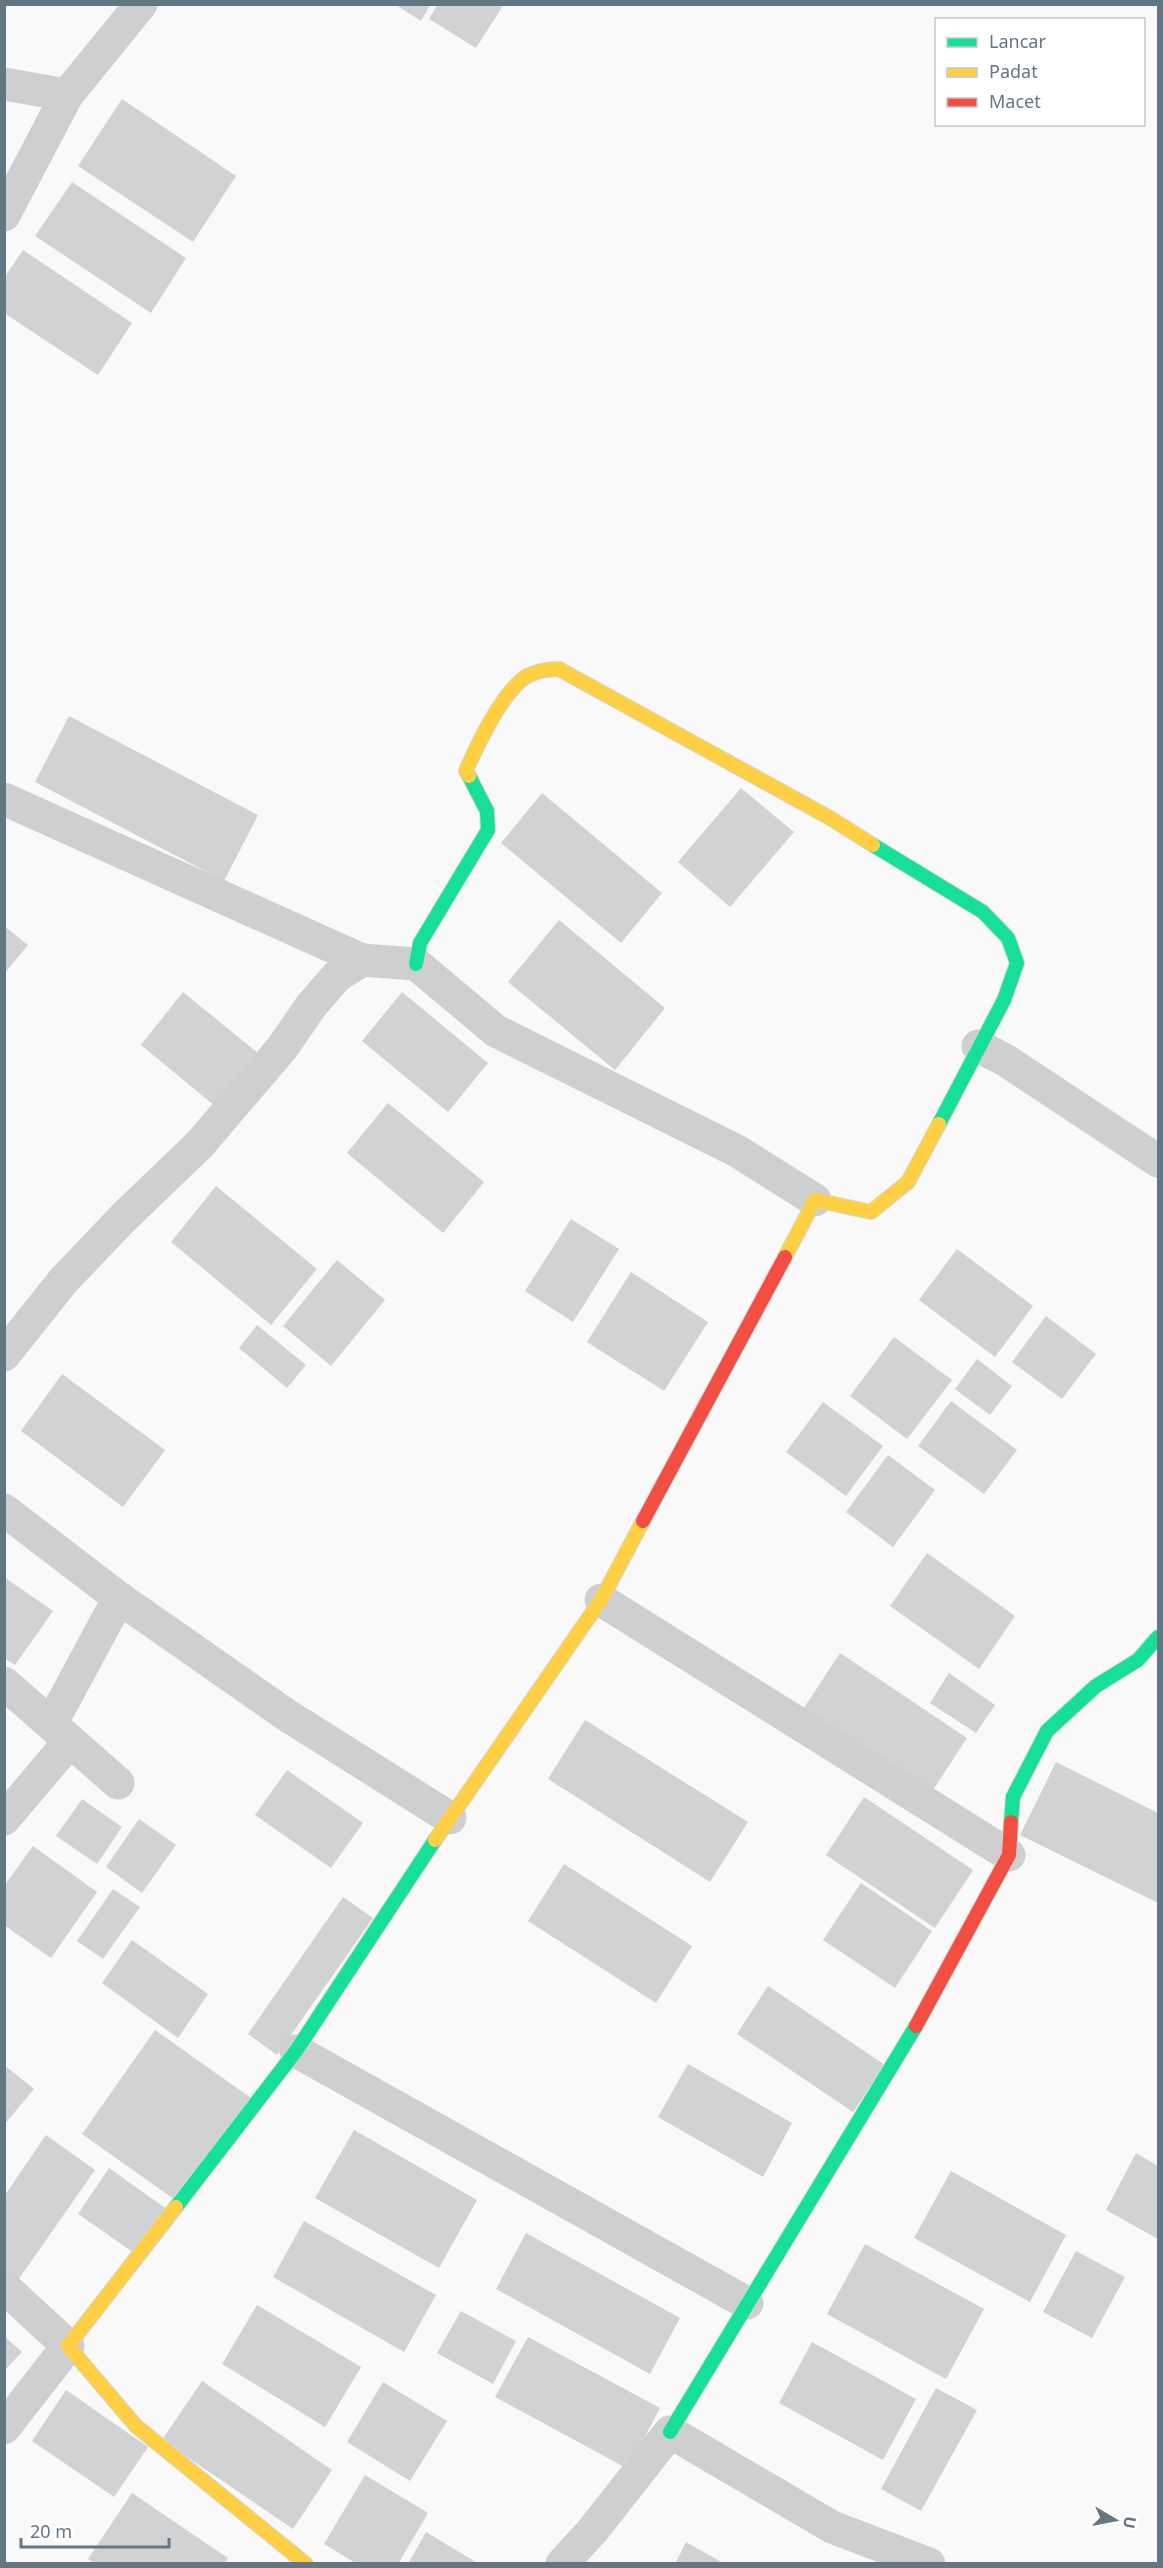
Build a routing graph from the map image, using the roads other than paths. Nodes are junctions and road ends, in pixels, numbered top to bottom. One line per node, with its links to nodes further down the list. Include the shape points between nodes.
1 (141, 4): 3 (street)
2 (4, 84): 3 (street)
3 (67, 95): 4 (street)
4 (4, 215)
5 (4, 799): 6 (street)
6 (363, 960): 7 (street); 11 (street, via 337,976 200,1144 63,1281)
7 (416, 964): 8 (street, via 420,943 488,830 487,811 466,771 473,754 521,680 544,669 559,669 830,818 983,912 1008,938 1017,963 1004,1000); 10 (street, via 496,1031 737,1151)
8 (978, 1046): 9 (street); 10 (street, via 908,1182 871,1212)
9 (1158, 1161)
10 (815, 1200): 14 (street)
11 (4, 1354)
12 (4, 1510): 13 (street)
13 (119, 1598): 17 (street); 19 (street, via 288,1716)
14 (601, 1600): 19 (street); 21 (street)
15 (1158, 1637): 21 (street, via 1138,1660 1096,1686 1047,1731 1012,1797)
16 (4, 1683): 17 (street)
17 (60, 1732): 18 (street); 20 (street)
18 (118, 1783)
19 (450, 1818): 22 (street)
20 (4, 1819)
21 (1009, 1855): 24 (street, via 906,2045)
22 (296, 2051): 24 (street); 25 (street)
23 (4, 2287): 25 (street)
24 (747, 2303): 27 (street)
25 (68, 2346): 26 (street); 28 (street, via 136,2426)
26 (4, 2428)
27 (670, 2432): 29 (street); 30 (street, via 832,2527)
28 (306, 2564)
29 (562, 2564)
30 (929, 2564)

